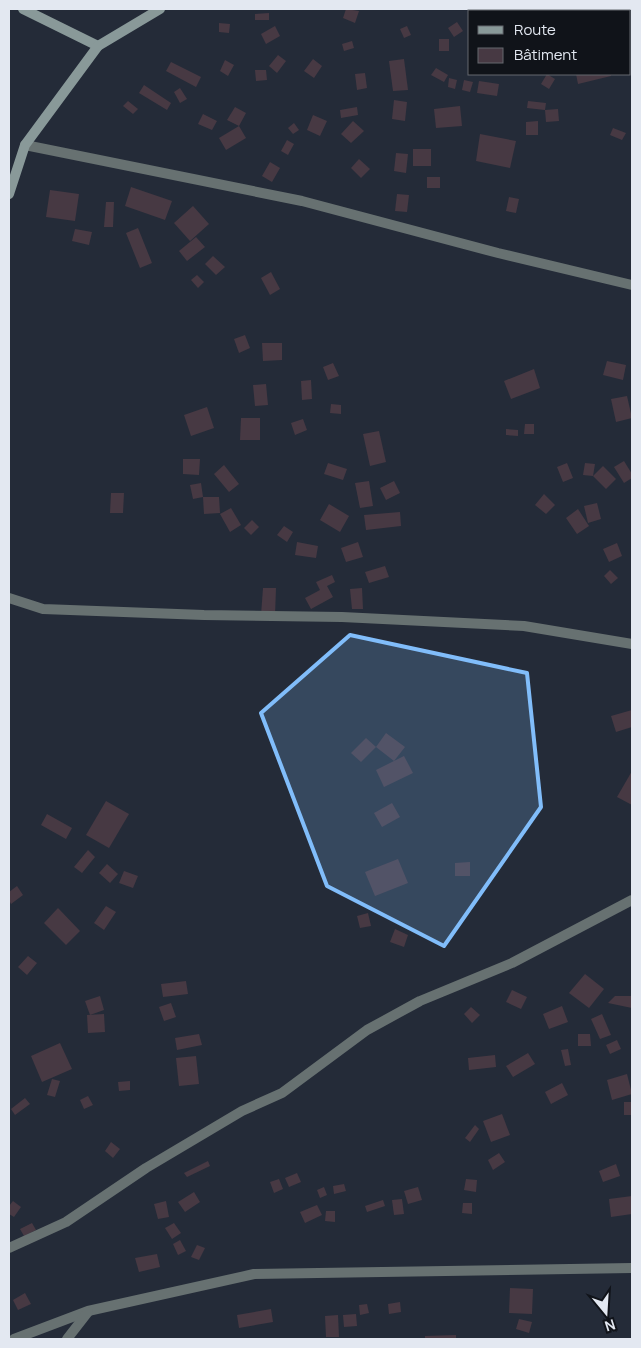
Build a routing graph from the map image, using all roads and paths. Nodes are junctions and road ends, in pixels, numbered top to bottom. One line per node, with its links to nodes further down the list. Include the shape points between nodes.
1 (23, 9): 3 (main road)
2 (160, 9): 3 (main road)
3 (98, 46): 4 (main road)
4 (25, 145): 5 (main road); 6 (street, via 302,201 498,254)
5 (9, 194)
6 (632, 285)
7 (9, 598): 8 (street, via 43,609 342,617 524,626)
8 (632, 644)
9 (632, 900): 10 (street, via 512,963 412,1005 367,1030 282,1092 242,1111 146,1168 66,1222)
10 (9, 1248)
11 (632, 1268): 12 (street, via 254,1274)
12 (88, 1311): 13 (street); 14 (street)
13 (14, 1339)
14 (67, 1339)

